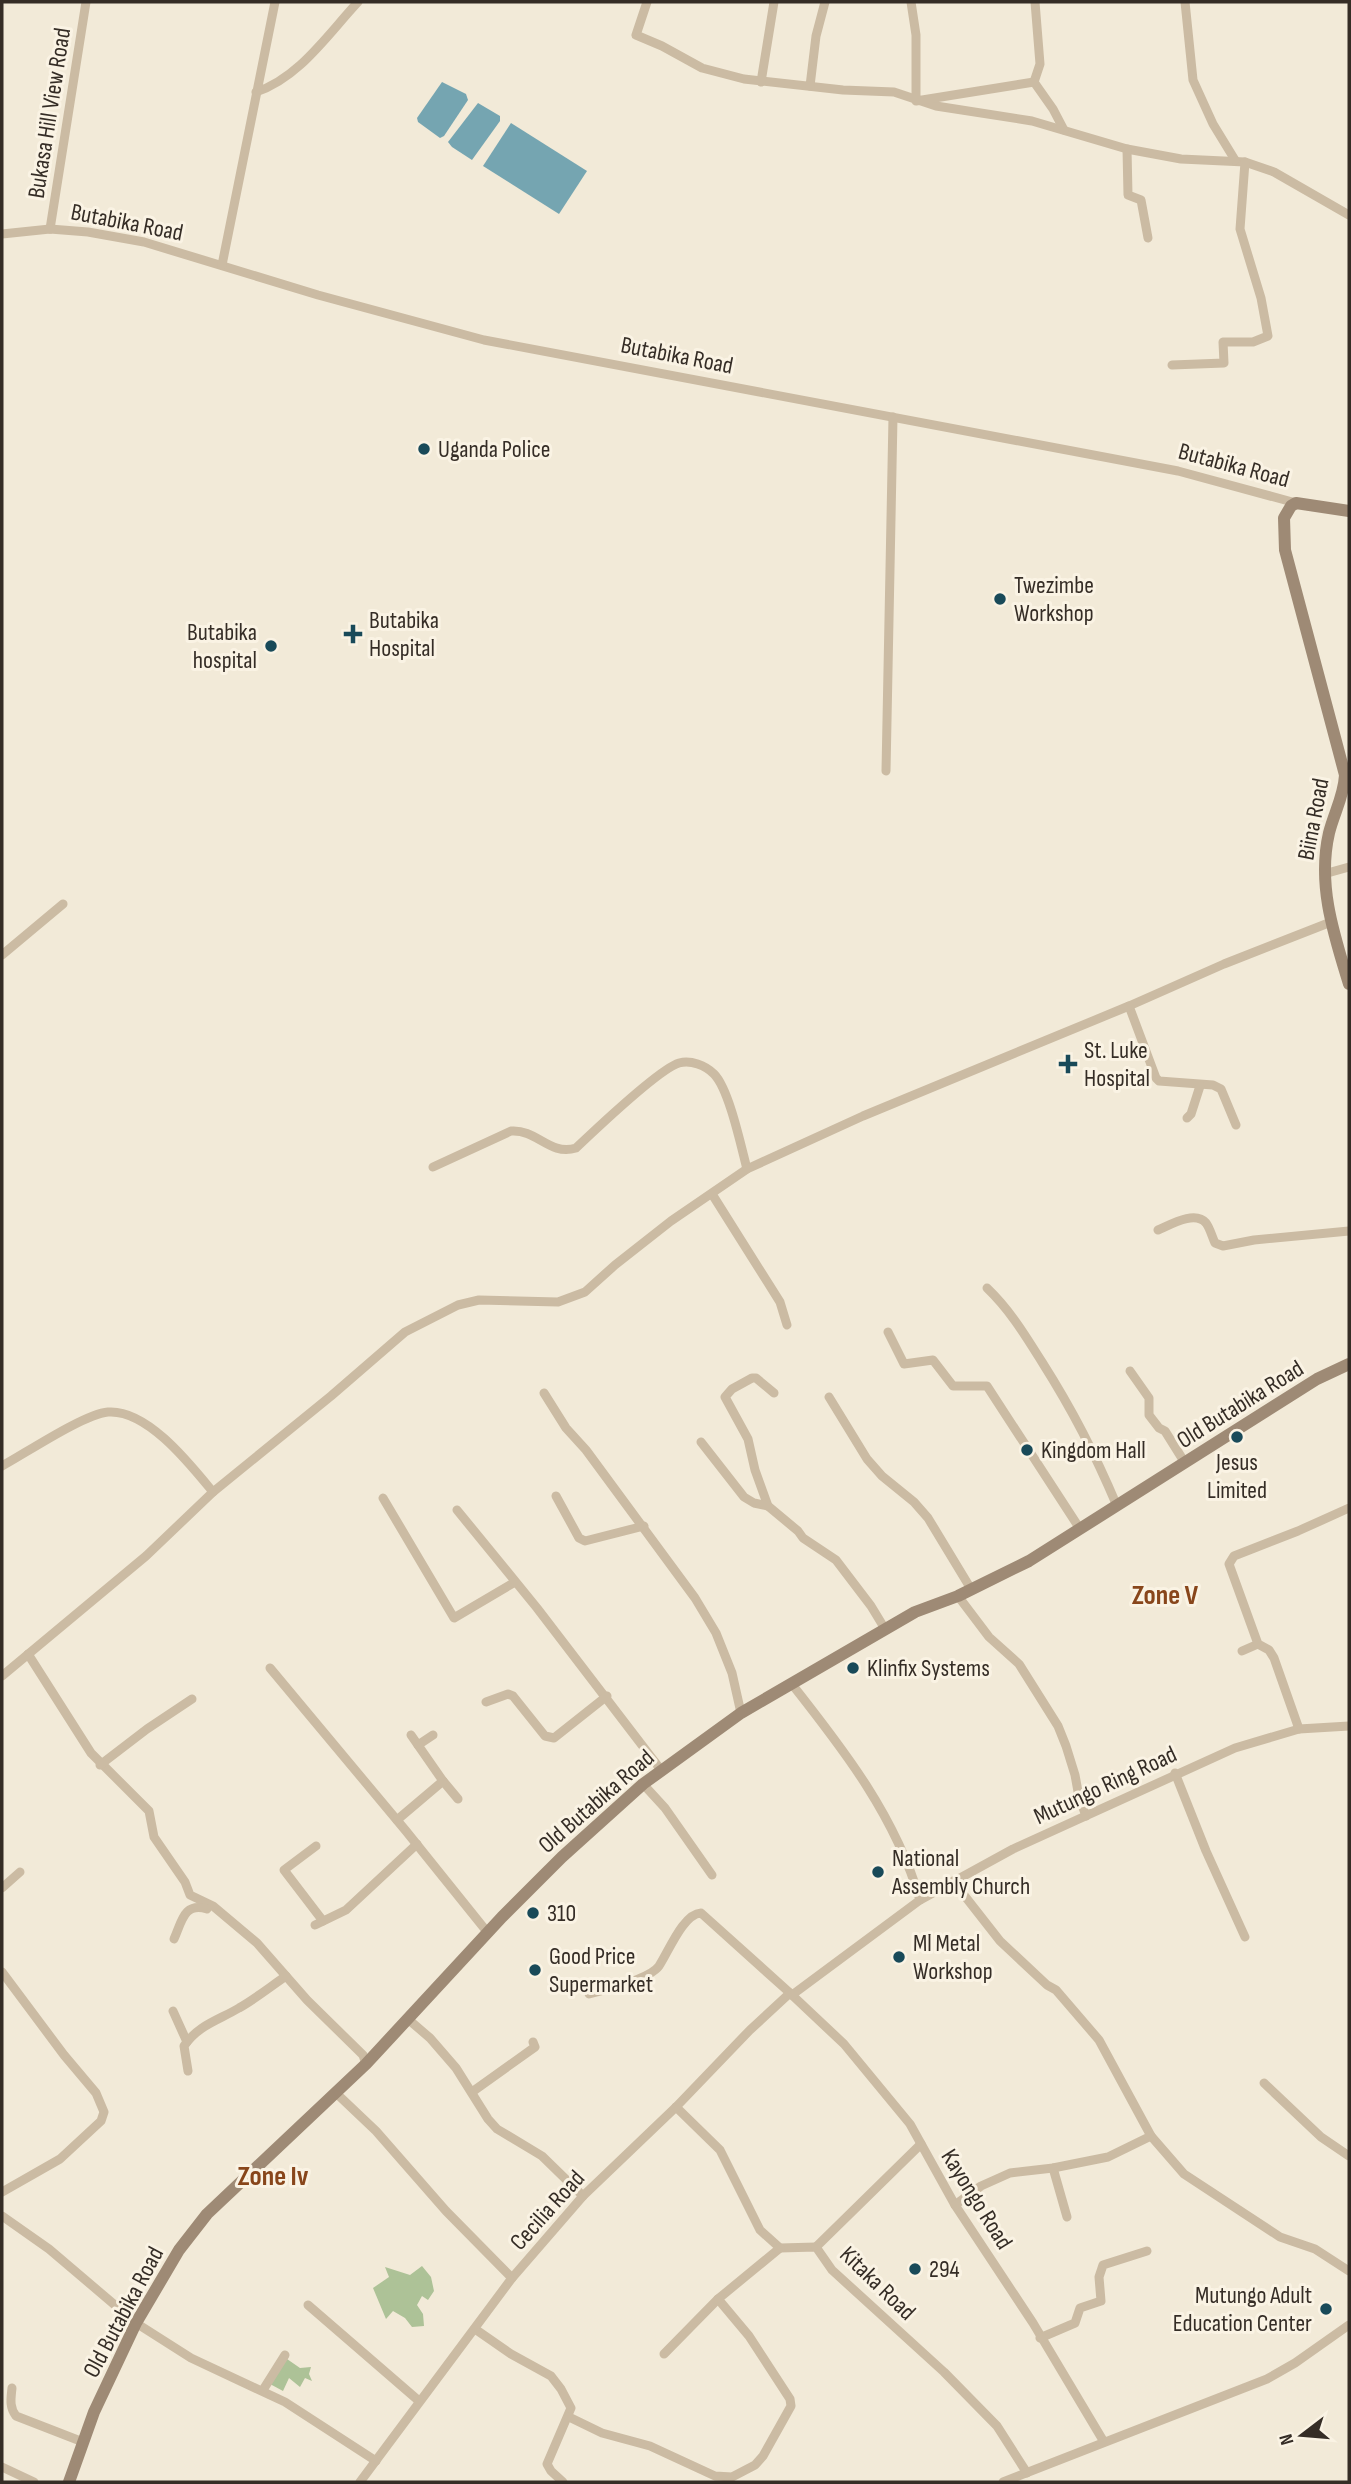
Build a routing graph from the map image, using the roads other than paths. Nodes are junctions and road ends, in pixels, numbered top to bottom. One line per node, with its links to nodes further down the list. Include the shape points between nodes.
1 (86, 2): 20 (street, Bukasa Hill View Road)
2 (275, 2): 13 (street)
3 (358, 2): 13 (street, via 296,69)
4 (647, 2): 10 (street, via 636,35 702,68)
5 (774, 2): 10 (street)
6 (825, 2): 12 (street)
7 (911, 2): 14 (street)
8 (1035, 2): 11 (street, via 1040,64)
9 (1185, 2): 17 (street, via 1193,80)
10 (761, 82): 12 (street)
11 (1034, 82): 14 (street); 15 (street)
12 (810, 86): 14 (street, via 894,92)
13 (256, 92): 23 (street)
14 (916, 101): 15 (street)
15 (1064, 130): 16 (street)
16 (1127, 149): 17 (street, via 1181,159); 22 (street, via 1128,195 1141,200)
17 (1235, 160): 18 (street)
18 (1245, 162): 19 (street, via 1274,172); 24 (street, via 1241,229 1268,336 1223,342 1224,363)
19 (1349, 215)
20 (50, 229): 21 (street, Butabika Road); 23 (street, Butabika Road, via 144,242)
21 (2, 234)
22 (1148, 238)
23 (222, 265): 25 (street, Butabika Road, via 484,340)
24 (1172, 365)
25 (894, 417): 26 (street, Butabika Road, via 1178,471); 28 (street)
26 (1296, 503): 27 (main road, Butabika Road); 30 (main road, Biina Road, via 1284,519 1285,550 1345,775 1329,832)
27 (1349, 510)
28 (886, 771)
29 (1349, 867): 30 (street)
30 (1324, 874): 32 (main road, Biina Road)
31 (63, 904): 33 (street)
32 (1331, 922): 34 (main road, Biina Road); 35 (street)
33 (2, 954)
34 (1349, 984)
35 (1129, 1006): 36 (street, via 1156,1078); 40 (street)
36 (1200, 1086): 37 (street); 38 (street, via 1221,1089)
37 (1187, 1118)
38 (1236, 1125)
39 (433, 1167): 40 (street, via 512,1131 521,1130 558,1150 576,1147 669,1067 689,1062 715,1074 720,1083)
40 (747, 1169): 41 (street)
41 (712, 1194): 45 (street, via 780,1302); 55 (street, via 671,1221 585,1293 558,1302 478,1300 405,1332)
42 (1158, 1230): 43 (street, via 1191,1217 1202,1219 1215,1244 1223,1247)
43 (1349, 1231)
44 (987, 1288): 59 (street, via 1017,1321 1067,1400)
45 (787, 1325)
46 (888, 1332): 63 (street, via 904,1364 933,1360 953,1386 988,1386)
47 (1349, 1364): 53 (main road, Old Butabika Road, via 1317,1379)
48 (1130, 1371): 53 (street, via 1149,1398 1149,1415)
49 (544, 1393): 62 (street)
50 (774, 1393): 58 (street, via 752,1378 725,1397 748,1439)
51 (829, 1397): 65 (street, via 866,1459 928,1518)
52 (701, 1442): 58 (street, via 744,1497)
53 (1185, 1463): 59 (main road, Old Butabika Road)
54 (2, 1466): 55 (street, via 87,1418 108,1412 150,1425)
55 (212, 1492): 70 (street, via 146,1556)
56 (556, 1496): 62 (street, via 585,1541)
57 (383, 1498): 64 (street, via 454,1618)
58 (768, 1506): 67 (street, via 836,1560)
59 (1116, 1506): 63 (main road, Old Butabika Road)
60 (1349, 1508): 68 (street, via 1234,1556 1229,1564 1231,1573)
61 (457, 1510): 64 (street)
62 (644, 1526): 77 (street, via 716,1633 732,1672)
63 (1080, 1529): 65 (main road, Old Butabika Road)
64 (515, 1582): 74 (street)
65 (971, 1589): 66 (main road, Old Butabika Road)
66 (958, 1596): 67 (main road, Old Butabika Road); 89 (street, via 989,1637 1019,1664 1058,1726)
67 (885, 1629): 73 (main road, Old Butabika Road)
68 (1258, 1644): 69 (street); 79 (street, via 1274,1658)
69 (1242, 1651)
70 (28, 1654): 72 (street); 83 (street)
71 (270, 1668): 90 (street)
72 (2, 1676)
73 (791, 1683): 77 (main road, Old Butabika Road); 97 (street, via 848,1754 877,1801 912,1872)
74 (607, 1696): 76 (street, via 554,1738 545,1736 513,1696); 84 (street)
75 (192, 1699): 83 (street)
76 (486, 1702)
77 (741, 1713): 84 (main road, Old Butabika Road)
78 (1349, 1726): 79 (street, Mutungo Ring Road)
79 (1299, 1728): 85 (street, Mutungo Ring Road)
80 (411, 1735): 82 (street)
81 (433, 1735): 82 (street)
82 (418, 1745): 86 (street)
83 (100, 1765): 98 (street, via 149,1811 153,1837 190,1895)
84 (661, 1770): 87 (main road, Old Butabika Road)
85 (1175, 1773): 89 (street, Mutungo Ring Road); 100 (street)
86 (443, 1781): 88 (street); 90 (street)
87 (643, 1784): 94 (street); 99 (main road, Old Butabika Road, via 562,1857)
88 (458, 1798)
89 (1086, 1816): 95 (street, Mutungo Ring Road)
90 (397, 1820): 91 (street)
91 (417, 1844): 92 (street, via 346,1910 319,1923 284,1870); 99 (street)
92 (316, 1846)
93 (20, 1872): 96 (street)
94 (712, 1875)
95 (953, 1881): 97 (street, Mutungo Ring Road); 116 (street, via 1000,1941 1056,1990 1099,2040)
96 (2, 1888)
97 (920, 1900): 105 (street, Mutungo Ring Road)
98 (219, 1911): 101 (street, via 192,1907); 103 (street)
99 (488, 1933): 107 (main road, Old Butabika Road)
100 (1245, 1937)
101 (174, 1939)
102 (2, 1972): 120 (street, via 96,2093 104,2112 101,2121 60,2159)
103 (286, 1976): 108 (street, via 239,2009 211,2021); 110 (street, via 363,2055)
104 (589, 1994): 105 (street, Kayongo Road, via 654,1972 687,1919 701,1913)
105 (791, 1994): 115 (street, Cecilia Road); 117 (street, Kayongo Road, via 862,2064)
106 (173, 2011): 108 (street)
107 (409, 2020): 110 (main road, Old Butabika Road); 113 (street, via 430,2038)
108 (187, 2042): 111 (street)
109 (533, 2042): 113 (street, via 535,2047)
110 (366, 2064): 114 (main road, Old Butabika Road)
111 (188, 2071)
112 (1264, 2083): 118 (street, via 1321,2137)
113 (472, 2092): 121 (street, via 497,2129 542,2156)
114 (336, 2093): 129 (street); 132 (main road, Old Butabika Road, via 207,2214 179,2250)
115 (676, 2107): 121 (street, Cecilia Road); 125 (street, via 720,2150 760,2230)
116 (1151, 2136): 119 (street, via 1108,2157); 128 (street, via 1184,2174 1224,2202 1280,2237 1315,2249)
117 (921, 2144): 122 (street, Kayongo Road); 126 (street)
118 (1349, 2156)
119 (1053, 2168): 122 (street, via 1010,2173); 124 (street)
120 (2, 2192)
121 (583, 2196): 129 (street, Cecilia Road)
122 (955, 2205): 135 (street, Kayongo Road)
123 (2, 2216): 132 (street, via 49,2249)
124 (1067, 2217)
125 (780, 2248): 126 (street, Kitaka Road); 130 (street)
126 (816, 2248): 146 (street, Kitaka Road, via 832,2270 997,2427)
127 (1147, 2250): 135 (street, via 1103,2265 1101,2301 1080,2308 1075,2323)
128 (1349, 2271)
129 (512, 2278): 134 (street, Cecilia Road)
130 (718, 2299): 136 (street); 141 (street, via 749,2336 790,2399 791,2406 755,2465 732,2477 715,2476)
131 (308, 2305): 140 (street)
132 (136, 2323): 139 (street, via 191,2358); 142 (main road, Old Butabika Road)
133 (1349, 2325): 143 (street, via 1267,2379)
134 (475, 2329): 140 (street, Cecilia Road); 141 (street, via 551,2375 571,2407)
135 (1040, 2338): 143 (street, Kayongo Road)
136 (664, 2354)
137 (285, 2355): 139 (street)
138 (12, 2388): 142 (street, via 10,2401 16,2416)
139 (263, 2390): 144 (street)
140 (419, 2401): 144 (street, Cecilia Road)
141 (569, 2417): 150 (street, via 547,2465)
142 (83, 2442): 148 (main road, Old Butabika Road)
143 (1104, 2442): 146 (street)
144 (376, 2461): 149 (street, Cecilia Road)
145 (2, 2467): 147 (street)
146 (1027, 2473): 151 (street)
147 (34, 2482)
148 (69, 2482)
149 (360, 2482)
150 (564, 2482)
151 (1003, 2482)

